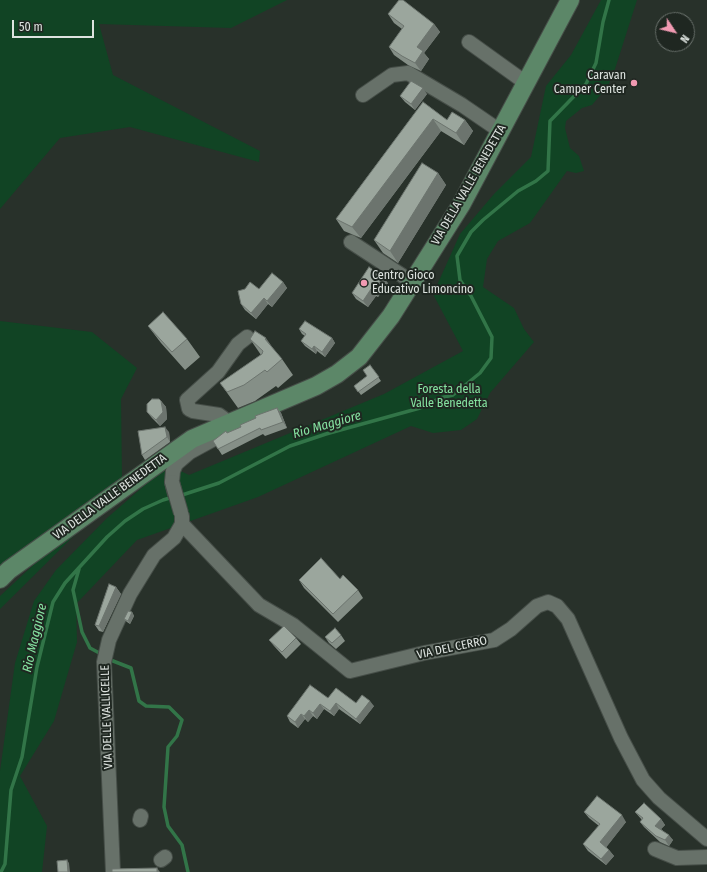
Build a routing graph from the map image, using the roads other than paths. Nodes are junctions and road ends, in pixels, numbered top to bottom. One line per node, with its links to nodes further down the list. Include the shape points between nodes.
1 (570, 0): 3 (main road, VIA DELLA VALLE BENEDETTA)
2 (469, 42): 3 (street)
3 (526, 83): 5 (main road, VIA DELLA VALLE BENEDETTA)
4 (363, 96): 5 (street, via 392,75 408,73)
5 (500, 131): 7 (main road, VIA DELLA VALLE BENEDETTA, via 461,205)
6 (351, 242): 7 (street)
7 (412, 282): 9 (main road, VIA DELLA VALLE BENEDETTA, via 369,346 337,374 316,386)
8 (243, 340): 9 (street, via 218,372 187,400 189,409 193,411 220,415 223,418)
9 (223, 425): 10 (street, bridge, via 212,440 190,452 176,464 173,471 172,482); 11 (main road, VIA DELLA VALLE BENEDETTA, via 178,447)
10 (182, 524): 12 (street, VIA DEL CERRO, via 259,606 293,625 350,671 424,653 494,640 537,606 548,602 557,606 568,619 621,738 643,780 659,798); 15 (street, VIA DELLE VALLICELLE, via 174,538 154,555 130,594 109,640 104,662)
11 (0, 579)
12 (707, 839)
13 (655, 849): 14 (street, via 677,858)
14 (707, 857)
15 (113, 872)

